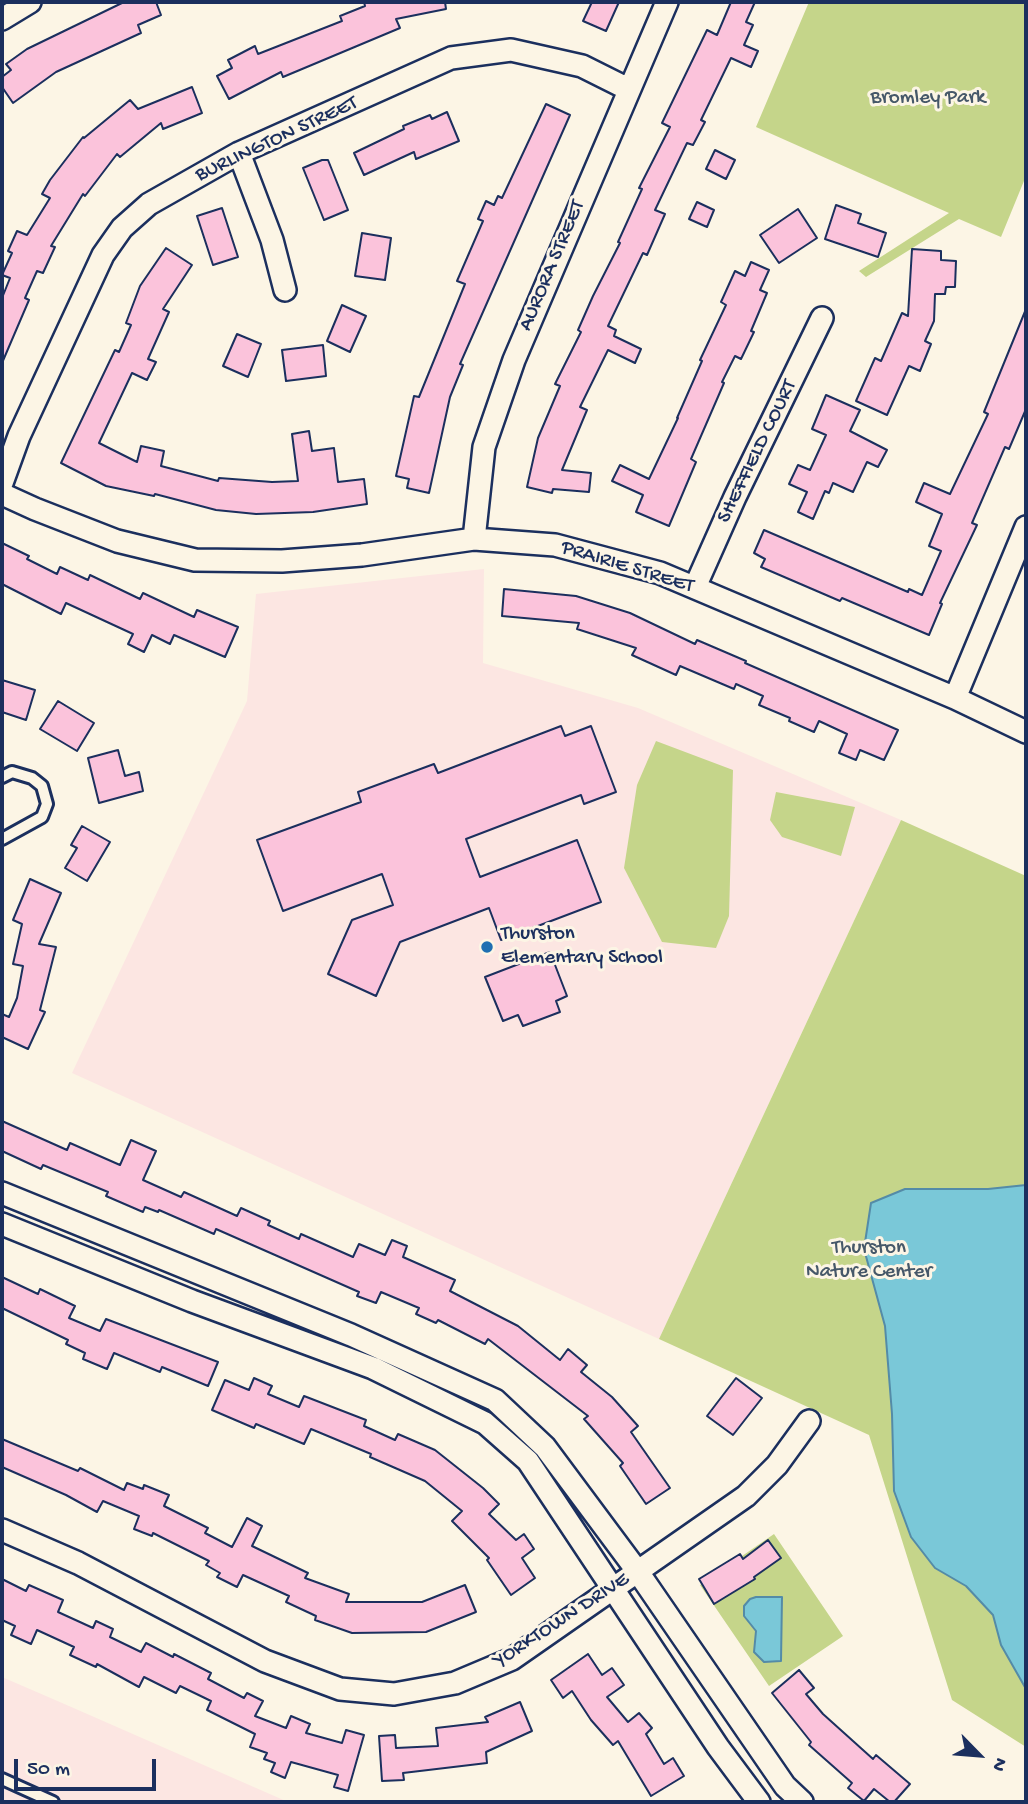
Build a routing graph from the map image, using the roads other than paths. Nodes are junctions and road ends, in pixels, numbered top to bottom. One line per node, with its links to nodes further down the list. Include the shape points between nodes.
1 (30, 2): 3 (street)
2 (667, 2): 4 (street, AURORA STREET)
3 (2, 19)
4 (628, 89): 5 (street, BURLINGTON STREET, via 582,66 511,50 452,58); 11 (street, AURORA STREET, via 514,360 484,447)
5 (239, 153): 6 (street, via 272,240); 8 (street, BURLINGTON STREET, via 149,204 122,228 103,255)
6 (285, 290)
7 (822, 318): 12 (street, SHEFFIELD COURT)
8 (2, 483)
9 (2, 494): 11 (street, PRAIRIE STREET, via 117,541 195,560 349,556)
10 (1026, 527): 13 (street)
11 (474, 539): 12 (street, PRAIRIE STREET, via 555,545)
12 (695, 587): 13 (street, PRAIRIE STREET)
13 (955, 698): 14 (street, PRAIRIE STREET)
14 (1026, 732)
15 (2, 777): 16 (lane, via 12,772 32,778 43,786 47,804 42,817)
16 (2, 839)
17 (2, 1194): 19 (street)
18 (2, 1224): 20 (street)
19 (141, 1250): 20 (street); 21 (street)
20 (131, 1276): 22 (street)
21 (313, 1320): 22 (street); 24 (street, via 495,1400)
22 (304, 1342): 25 (street, via 373,1368 485,1423)
23 (808, 1421): 27 (street, YORKTOWN DRIVE, via 777,1465 746,1496)
24 (526, 1429): 25 (street); 27 (street, via 545,1447)
25 (508, 1443): 28 (street, via 528,1461)
26 (2, 1530): 28 (street, YORKTOWN DRIVE, via 78,1563 265,1661 340,1689 394,1695 455,1683 512,1659)
27 (638, 1573): 28 (street, YORKTOWN DRIVE); 30 (street)
28 (612, 1587): 32 (street)
29 (2, 1779): 31 (lane)
30 (785, 1786): 33 (street); 34 (street)
31 (53, 1802)
32 (759, 1802)
33 (765, 1802)
34 (802, 1802)

